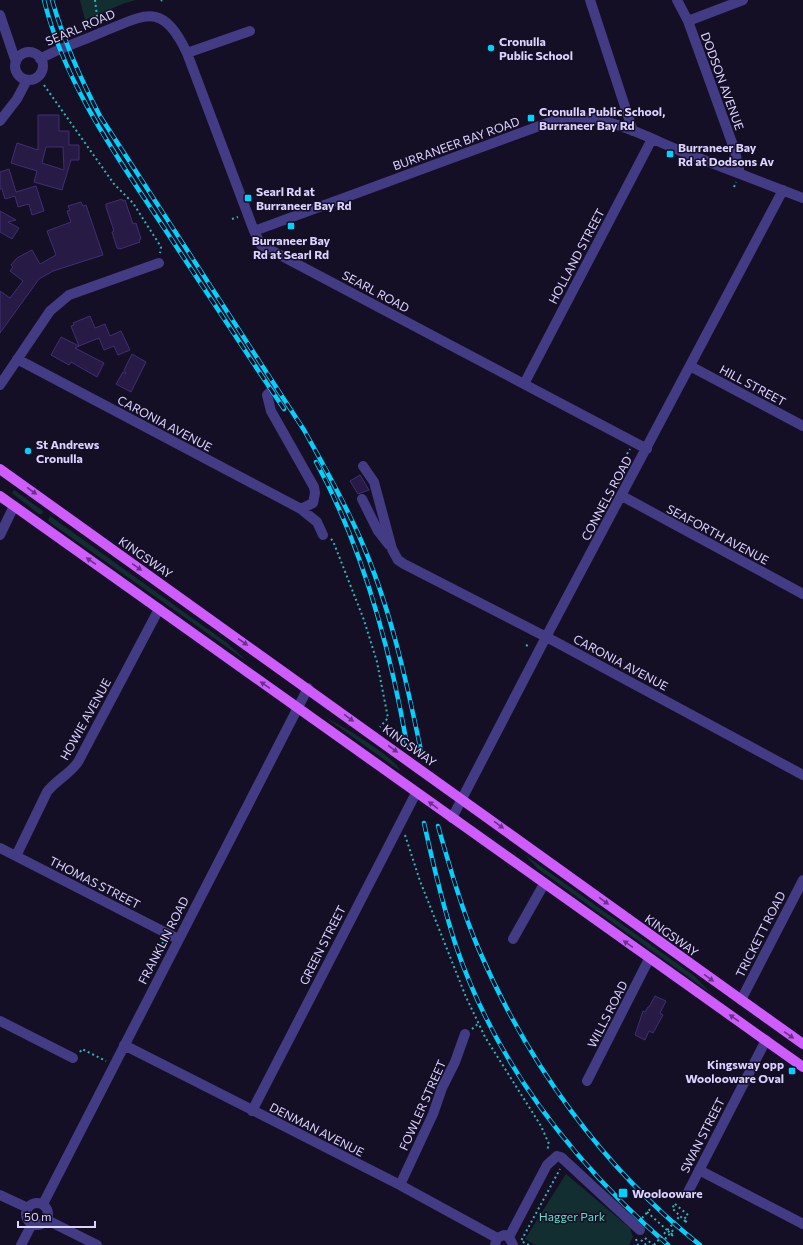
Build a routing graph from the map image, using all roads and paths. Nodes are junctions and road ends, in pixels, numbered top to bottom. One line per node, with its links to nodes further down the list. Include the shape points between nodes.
1 (95, 0): 8 (path)
2 (590, 0): 17 (street)
3 (677, 0): 6 (street, DODSON AVENUE)
4 (743, 0): 6 (street, DODSON AVENUE)
5 (0, 15): 9 (street)
6 (688, 21): 19 (street, DODSON AVENUE, via 735,151)
7 (250, 31): 10 (street)
8 (101, 33): 10 (street, SEARL ROAD, via 136,16 152,15 164,18 174,26); 12 (street, SEARL ROAD, via 58,49)
9 (7, 37): 11 (street); 13 (street)
10 (187, 52): 22 (street, SEARL ROAD)
11 (24, 53): 12 (street, via 33,54); 13 (street)
12 (40, 59): 14 (street, via 41,72 36,78)
13 (16, 62): 14 (street, via 17,74)
14 (27, 80): 16 (street, via 17,99)
15 (44, 85): 23 (path, via 114,184 133,203 161,247)
16 (0, 121)
17 (633, 131): 18 (street, BURRANEER BAY ROAD); 22 (street, BURRANEER BAY ROAD, via 591,117 562,118)
18 (652, 139): 19 (street, BURRANEER BAY ROAD); 26 (street, HOLLAND STREET)
19 (740, 174): 20 (street, BURRANEER BAY ROAD)
20 (783, 190): 21 (street, BURRANEER BAY ROAD); 25 (street, CONNELS ROAD)
21 (803, 198)
22 (254, 231): 26 (street, SEARL ROAD, via 261,245)
23 (159, 263): 24 (street, via 69,295 50,311)
24 (17, 359): 27 (street); 37 (street, CARONIA AVENUE)
25 (690, 366): 29 (street, HILL STREET); 30 (street, CONNELS ROAD)
26 (524, 384): 30 (street, SEARL ROAD)
27 (0, 385)
28 (272, 391): 37 (street, via 267,395 271,410 314,487 312,503)
29 (803, 426)
30 (647, 449): 34 (street, CONNELS ROAD)
31 (363, 466): 40 (street, via 374,482)
32 (0, 468): 44 (main road, KINGSWAY, one-way to 44)
33 (0, 496): 36 (main road)
34 (622, 496): 41 (street, SEAFORTH AVENUE); 43 (street, CONNELS ROAD)
35 (362, 499): 40 (street, CARONIA AVENUE, via 378,531)
36 (14, 506): 38 (street); 42 (main road, one-way to 36)
37 (301, 509): 39 (street, CARONIA AVENUE, via 317,522)
38 (0, 535)
39 (323, 535): 46 (path, via 333,541 364,620 377,662 388,718)
40 (392, 550): 43 (street, CARONIA AVENUE, via 398,560 415,571)
41 (803, 594)
42 (159, 609): 45 (main road, one-way to 42); 53 (street, HOWIE AVENUE, via 78,762 47,792)
43 (546, 637): 47 (street, CARONIA AVENUE); 49 (street, CONNELS ROAD)
44 (308, 688): 45 (street, FRANKLIN ROAD); 49 (main road, KINGSWAY, one-way to 49)
45 (297, 707): 48 (main road); 56 (street, FRANKLIN ROAD)
46 (380, 727)
47 (803, 775)
48 (416, 793): 50 (main road, one-way to 48); 51 (street, GREEN STREET)
49 (462, 798): 50 (street, CONNELS ROAD); 59 (main road, KINGSWAY, one-way to 59)
50 (452, 818): 55 (main road)
51 (396, 829): 70 (street, GREEN STREET); 71 (path, via 406,836 420,881 466,997 485,1037 541,1126 549,1144)
52 (0, 848): 53 (street, THOMAS STREET)
53 (16, 856): 56 (street, THOMAS STREET)
54 (803, 880): 59 (street, TRICKETT ROAD)
55 (544, 884): 57 (street); 58 (main road, one-way to 55)
56 (178, 939): 65 (street, FRANKLIN ROAD)
57 (513, 939)
58 (650, 959): 63 (main road, one-way to 58); 69 (street, WILLS ROAD)
59 (741, 1000): 61 (main road, KINGSWAY)
60 (0, 1021): 66 (street)
61 (776, 1025): 63 (main road, SWAN STREET); 64 (main road, KINGSWAY, one-way to 64)
62 (465, 1034): 73 (street, FOWLER STREET, via 433,1114)
63 (766, 1040): 68 (main road); 72 (street, SWAN STREET)
64 (803, 1044)
65 (124, 1045): 67 (street, FRANKLIN ROAD); 70 (street, DENMAN AVENUE)
66 (73, 1058): 67 (path, via 82,1050)
67 (114, 1065): 76 (street, FRANKLIN ROAD)
68 (803, 1067)
69 (587, 1081)
70 (252, 1111): 73 (street, DENMAN AVENUE)
71 (548, 1163): 87 (street, via 557,1156 561,1157); 91 (street); 91 (path, via 562,1167)
72 (699, 1170): 74 (street, SWAN STREET); 84 (street)
73 (400, 1185): 90 (street, DENMAN AVENUE)
74 (687, 1194)
75 (0, 1195): 78 (street)
76 (43, 1204): 78 (street, via 36,1202); 82 (street, via 48,1209)
77 (652, 1207): 79 (path)
78 (28, 1208): 83 (street, via 27,1218)
79 (647, 1212): 81 (path); 86 (path)
80 (680, 1216): 80 (path, via 686,1222 684,1219 688,1215 676,1204 672,1208); 86 (path, bridge)
81 (642, 1218)
82 (47, 1220): 83 (street, via 42,1224); 93 (street)
83 (32, 1224): 92 (street)
84 (803, 1224)
85 (675, 1228): 88 (path)
86 (667, 1230): 88 (path, bridge, via 674,1236); 96 (path, bridge)
87 (638, 1232): 95 (path)
88 (671, 1233): 89 (path)
89 (665, 1239)
90 (496, 1241): 91 (street, via 504,1236)
91 (514, 1241): 94 (path)
92 (22, 1245)
93 (97, 1245)
94 (528, 1245)
95 (638, 1245)
96 (654, 1245)

